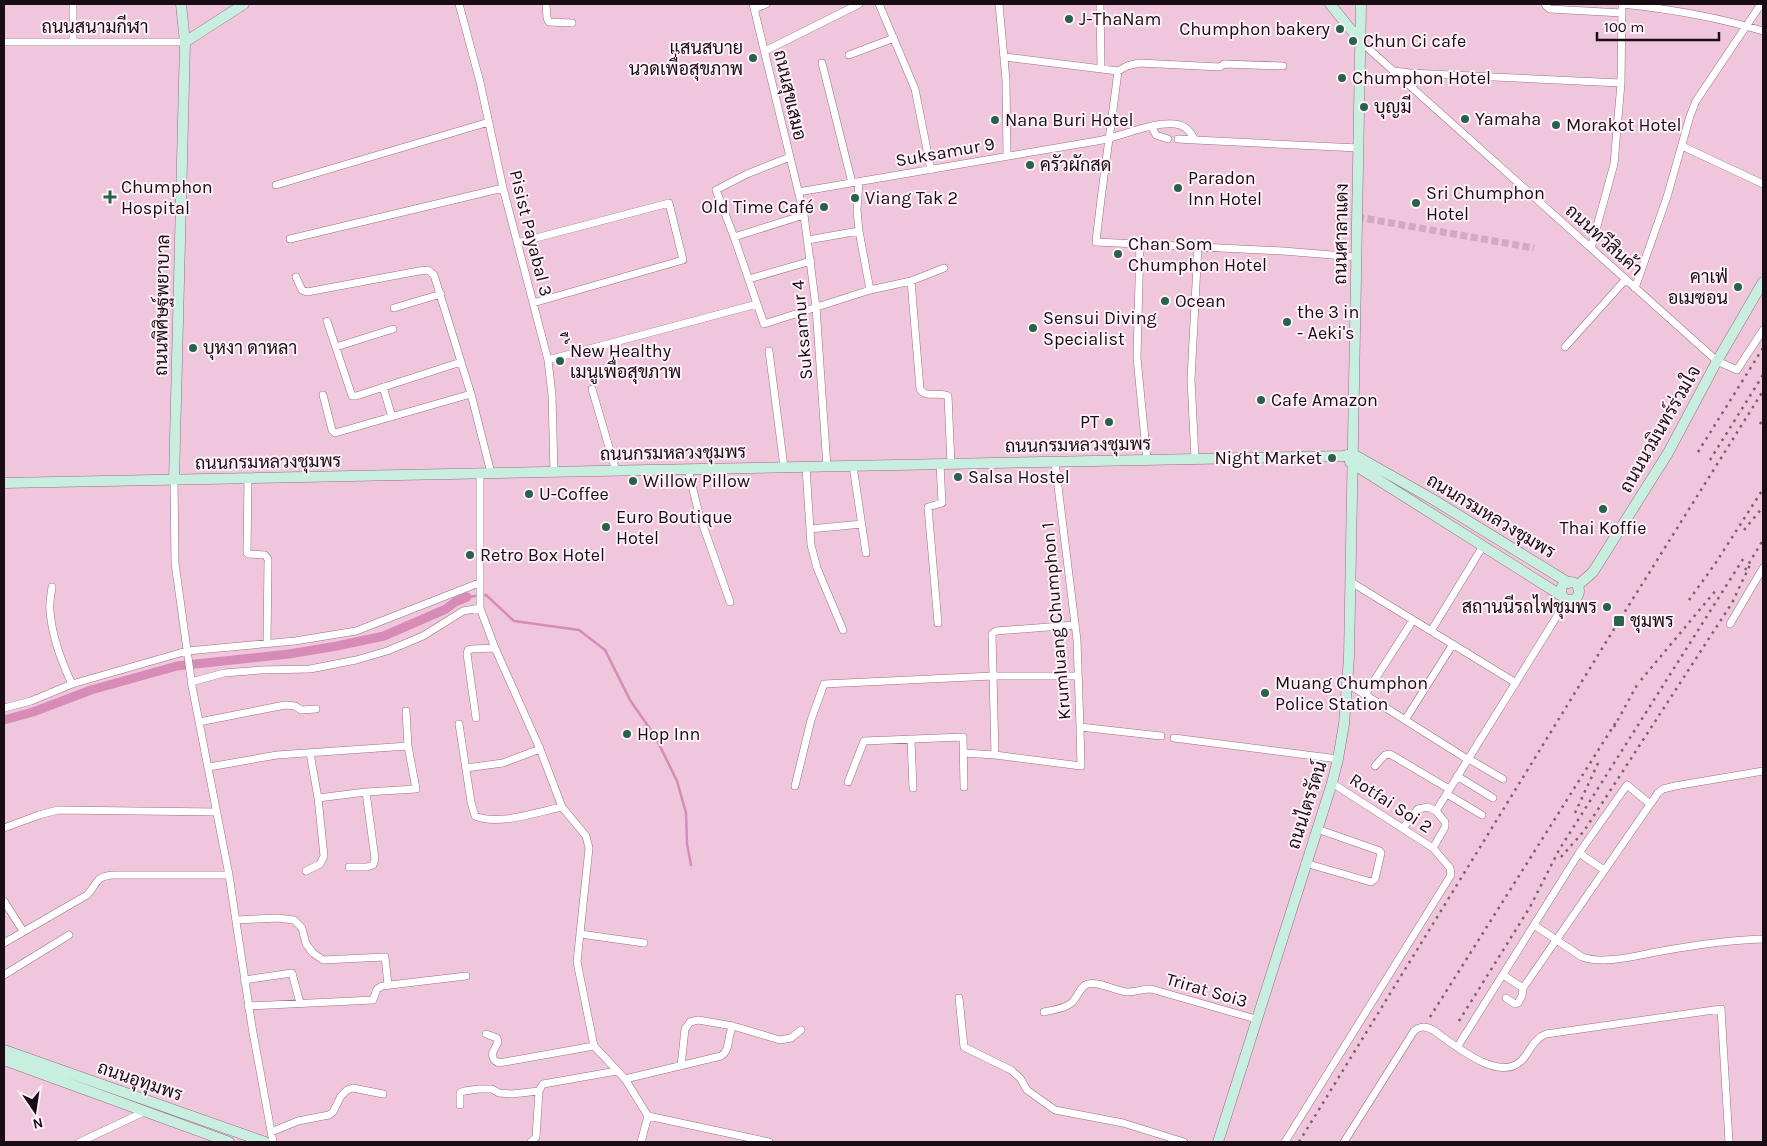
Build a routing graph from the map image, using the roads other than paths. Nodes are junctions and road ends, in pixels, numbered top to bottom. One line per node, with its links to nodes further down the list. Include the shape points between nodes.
1 (73, 4): 24 (street)
2 (181, 4): 25 (street, ถนนพิศิษฐ์พยาบาล)
3 (244, 4): 25 (street)
4 (459, 4): 35 (street, Pisist Payabal 3)
5 (546, 4): 18 (street, via 549,22)
6 (766, 4): 16 (street)
7 (859, 4): 26 (street)
8 (879, 4): 21 (street)
9 (999, 4): 28 (street)
10 (1100, 4): 31 (street)
11 (1330, 4): 22 (street)
12 (1361, 4): 22 (street, ถนนศาลาแดง)
13 (1545, 4): 17 (street, via 1550,9)
14 (1622, 4): 17 (street); 19 (street, via 1656,7)
15 (1761, 4): 19 (street)
16 (754, 6): 26 (street, ถนนสุขเสมอ)
17 (1622, 13): 34 (street)
18 (572, 23)
19 (1747, 26): 20 (street); 41 (street, via 1696,101)
20 (1763, 31)
21 (894, 38): 27 (street); 45 (street, via 915,89)
22 (1360, 41): 33 (street, ถนนทวีสินค้า); 42 (street, ถนนศาลาแดง)
23 (4, 42): 24 (street, ถนนสนามกีฬา)
24 (73, 42): 25 (street, ถนนสนามกีฬา)
25 (185, 42): 104 (street, ถนนพิศิษฐ์พยาบาล)
26 (765, 52): 44 (street, ถนนสุขเสมอ)
27 (849, 56)
28 (1005, 57): 31 (street); 43 (street)
29 (822, 63): 46 (street)
30 (1283, 66): 32 (street, via 1224,64 1220,68 1138,63)
31 (1101, 68): 32 (street)
32 (1118, 71): 37 (street)
33 (1394, 71): 34 (street); 59 (street, ถนนทวีสินค้า)
34 (1621, 84): 59 (street, via 1614,164)
35 (489, 122): 48 (street); 49 (street, Pisist Payabal 3)
36 (1152, 127): 37 (street, Suksamur 9); 38 (street, via 1156,135); 40 (street, Suksamur 9, via 1183,126)
37 (1110, 138): 43 (street, Suksamur 9); 57 (street, via 1102,178 1096,242)
38 (1168, 139)
39 (1178, 139): 40 (street)
40 (1195, 140): 42 (street)
41 (1682, 146): 47 (street); 68 (street, via 1668,197)
42 (1358, 148): 60 (street, ถนนศาลาแดง)
43 (1007, 156): 45 (street, Suksamur 9)
44 (790, 157): 50 (street, ถนนสุขเสมอ); 53 (street, via 716,190)
45 (931, 170): 46 (street, Suksamur 9)
46 (855, 183): 50 (street, Suksamur 9); 52 (street)
47 (1763, 184)
48 (276, 185)
49 (503, 188): 54 (street); 56 (street, Pisist Payabal 3)
50 (798, 192): 51 (street, Suksamur 4)
51 (804, 216): 53 (street); 55 (street, Suksamur 4)
52 (859, 231): 55 (street); 69 (street)
53 (734, 237): 65 (street)
54 (290, 239)
55 (808, 240): 61 (street, Suksamur 4)
56 (518, 243): 71 (street, Pisist Payabal 3); 71 (street, via 669,204 683,260)
57 (1140, 243): 58 (street); 91 (street, via 1137,358)
58 (1198, 246): 60 (street); 90 (street, via 1191,379)
59 (1591, 248): 64 (street, ถนนทวีสินค้า)
60 (1357, 257): 89 (street, ถนนศาลาแดง)
61 (811, 261): 65 (street); 73 (street, Suksamur 4)
62 (944, 268): 66 (street)
63 (296, 277): 70 (street, via 302,290 307,292 428,270 434,275)
64 (1626, 279): 68 (street, ถนนทวีสินค้า); 79 (street)
65 (749, 280): 72 (street)
66 (911, 281): 69 (street); 93 (street, via 920,389 926,394 948,396 949,401)
67 (1763, 282): 82 (street, ถนนนวมินทร์ร่วมใจ)
68 (1635, 288): 82 (street, ถนนทวีสินค้า)
69 (870, 290): 73 (street)
70 (441, 294): 74 (street); 83 (street)
71 (533, 303): 81 (street, Pisist Payabal 3)
72 (757, 304): 73 (street, via 764,324); 81 (street)
73 (816, 307): 95 (street, Suksamur 4)
74 (394, 308)
75 (328, 321): 78 (street)
76 (393, 329): 78 (street)
77 (1763, 330): 82 (street, via 1737,370)
78 (336, 347): 84 (street, via 352,396)
79 (1565, 347)
80 (769, 351): 97 (street)
81 (548, 360): 101 (street, Pisist Payabal 3)
82 (1717, 361): 116 (street, ถนนนวมินทร์ร่วมใจ, via 1668,453 1592,572)
83 (461, 362): 84 (street); 86 (street)
84 (383, 387): 88 (street)
85 (592, 389): 100 (street)
86 (470, 394): 88 (street); 102 (street)
87 (322, 395): 88 (street, via 335,432)
88 (392, 417)
89 (1348, 455): 90 (street, ถนนกรมหลวงชุมพร); 94 (street, ถนนศาลาแดง); 106 (street, ถนนกรมหลวงชุมพร)
90 (1195, 459): 91 (street, ถนนกรมหลวงชุมพร)
91 (1147, 460): 92 (street, ถนนกรมหลวงชุมพร)
92 (1055, 462): 93 (street, ถนนกรมหลวงชุมพร); 124 (street, Krumluang Chumphon 1)
93 (946, 464): 96 (street, ถนนกรมหลวงชุมพร); 122 (street, via 942,503 928,507)
94 (1353, 465): 107 (street, ถนนกรมหลวงชุมพร); 114 (street, ถนนไตรรัตน์)
95 (827, 466): 96 (street, ถนนกรมหลวงชุมพร); 98 (street, ถนนกรมหลวงชุมพร)
96 (853, 466): 108 (street)
97 (784, 467): 98 (street, ถนนกรมหลวงชุมพร); 99 (street, ถนนกรมหลวงชุมพร)
98 (806, 467): 109 (street)
99 (688, 470): 100 (street, ถนนกรมหลวงชุมพร); 119 (street, via 699,514)
100 (616, 471): 101 (street, ถนนกรมหลวงชุมพร)
101 (554, 472): 102 (street, ถนนกรมหลวงชุมพร)
102 (486, 474): 103 (street, ถนนกรมหลวงชุมพร); 115 (street)
103 (248, 478): 104 (street, ถนนกรมหลวงชุมพร); 127 (street, via 247,553 265,555 268,559)
104 (174, 480): 105 (street, ถนนกรมหลวงชุมพร); 130 (street, via 175,563)
105 (4, 483)
106 (1434, 500): 107 (street); 110 (street, ถนนกรมหลวงชุมพร)
107 (1427, 511): 111 (street, ถนนกรมหลวงชุมพร)
108 (862, 524): 109 (street); 112 (street)
109 (810, 529): 125 (street, via 817,568)
110 (1490, 535): 111 (street); 116 (street, ถนนกรมหลวงชุมพร)
111 (1483, 546): 118 (street, ถนนกรมหลวงชุมพร); 126 (street)
112 (866, 553)
113 (1763, 568): 123 (street)
114 (1351, 582): 121 (street); 136 (street, ถนนไตรรัตน์)
115 (480, 584): 120 (street); 127 (street, via 356,631)
116 (1573, 584): 118 (street, via 1562,588); 118 (street, via 1579,590 1577,596 1573,600)
117 (52, 587): 135 (street, via 49,609 52,627)
118 (1564, 598): 134 (street)
119 (730, 602)
120 (480, 606): 129 (street); 133 (street, via 463,611 423,636 356,660 310,669 224,673)
121 (1413, 620): 126 (street); 137 (street)
122 (938, 623)
123 (1730, 624)
124 (1075, 625): 131 (street, via 996,631 992,634); 132 (street, Krumluang Chumphon 1)
125 (843, 630)
126 (1431, 631): 128 (street)
127 (267, 643): 130 (street)
128 (1453, 644): 134 (street); 142 (street)
129 (495, 648): 141 (street, via 468,650); 150 (street)
130 (187, 653): 133 (street); 135 (street)
131 (993, 676): 132 (street); 153 (street); 164 (street, via 824,684 811,720)
132 (1078, 676): 145 (street, Krumluang Chumphon 1)
133 (191, 681): 143 (street)
134 (1516, 683): 155 (street)
135 (72, 684): 138 (street)
136 (1348, 684): 137 (street); 154 (street, ถนนไตรรัตน์)
137 (1365, 696): 142 (street)
138 (4, 708)
139 (316, 709): 143 (street, via 301,710 285,705)
140 (406, 711): 149 (street)
141 (476, 718)
142 (1405, 720): 155 (street)
143 (199, 722): 157 (street)
144 (460, 724): 158 (street)
145 (1080, 727): 146 (street, Krumluang Chumphon 1); 153 (street, via 1081,766)
146 (1161, 736)
147 (1174, 738): 154 (street)
148 (911, 740): 152 (street, via 963,737); 162 (street, via 864,741); 166 (street)
149 (408, 746): 151 (street); 168 (street, via 416,789)
150 (540, 749): 158 (street, via 503,763); 172 (street)
151 (310, 753): 157 (street); 169 (street)
152 (964, 753): 153 (street); 165 (street)
153 (996, 755)
154 (1338, 758): 163 (street, ถนนไตรรัตน์)
155 (1467, 758): 160 (street); 161 (street)
156 (1375, 766): 167 (street, via 1390,754)
157 (208, 767): 174 (street)
158 (466, 768): 172 (street, via 470,802 475,816 482,819 500,820)
159 (1763, 771): 171 (street, via 1674,786 1658,793)
160 (1457, 776): 167 (street); 170 (street)
161 (1503, 779)
162 (848, 782)
163 (1332, 783): 177 (street, Rotfai Soi 2); 178 (street, ถนนไตรรัตน์)
164 (796, 786)
165 (964, 787)
166 (913, 788)
167 (1448, 791): 173 (street); 175 (street)
168 (366, 792): 169 (street); 182 (street, via 375,859 368,867)
169 (318, 798): 184 (street, via 324,856 320,864)
170 (1493, 798)
171 (1650, 804): 180 (street, via 1627,785); 183 (street)
172 (562, 806): 190 (street, via 586,836 589,848)
173 (1436, 810): 177 (street, via 1428,807 1418,809); 179 (street, via 1445,826)
174 (217, 812): 176 (street, via 58,810); 185 (street)
175 (1482, 815)
176 (4, 828)
177 (1403, 828): 179 (street, Rotfai Soi 2)
178 (1317, 829): 181 (street, ถนนไตรรัตน์); 181 (street, via 1380,851 1375,879 1371,882)
179 (1433, 848): 233 (street, Rotfai Soi 2, via 1450,868 1451,875)
180 (1579, 853): 183 (street); 188 (street)
181 (1305, 863): 207 (street, ถนนไตรรัตน์)
182 (349, 867)
183 (1604, 870): 192 (street)
184 (306, 871)
185 (229, 875): 187 (street); 189 (street, via 107,876 97,880 87,895)
186 (4, 901): 189 (street)
187 (236, 920): 199 (street); 200 (street, via 294,920 302,928 306,944 323,960 385,957)
188 (1534, 925): 192 (street); 197 (street)
189 (24, 931): 194 (street)
190 (580, 934): 195 (street); 211 (street, via 577,962)
191 (68, 936): 196 (street)
192 (1556, 938): 193 (street, via 1582,957 1601,960); 201 (street)
193 (1763, 938)
194 (4, 943)
195 (644, 943)
196 (4, 975)
197 (1503, 975): 201 (street); 212 (street)
198 (466, 976): 200 (street)
199 (244, 980): 204 (street, via 292,973); 205 (street)
200 (388, 985): 204 (street, via 377,990 373,1000)
201 (1523, 988): 203 (street, via 1518,1003)
202 (959, 998): 231 (street, via 964,1047 1011,1070 1027,1090 1055,1110 1123,1123)
203 (1506, 998)
204 (300, 1003): 205 (street)
205 (248, 1006): 223 (street)
206 (1044, 1012): 207 (street, Trirat Soi3, via 1071,1004 1083,987 1095,984 1128,992 1151,989)
207 (1256, 1019): 232 (street, ถนนไตรรัตน์)
208 (732, 1026): 209 (street, via 780,1040 791,1038); 215 (street, via 724,1054); 215 (street, via 698,1020 690,1022 685,1029)
209 (801, 1030)
210 (486, 1034): 211 (street, via 497,1038 492,1054 500,1063)
211 (594, 1046): 216 (street)
212 (1458, 1046): 234 (street, via 1428,1027 1414,1031); 235 (street, via 1485,1064 1510,1067 1522,1060 1537,1039 1546,1034 1721,1009)
213 (4, 1050): 226 (street, ถนนอุทุมพร)
214 (4, 1060): 221 (street, ถนนอุทุมพร)
215 (681, 1066): 217 (street)
216 (617, 1071): 217 (street); 218 (street, via 545,1082)
217 (625, 1079): 222 (street)
218 (539, 1091): 220 (street, via 512,1094 492,1088 464,1091 460,1093); 228 (street, via 536,1137)
219 (383, 1094): 223 (street, via 353,1088 347,1090 329,1115)
220 (460, 1105)
221 (146, 1112): 224 (street); 225 (street, ถนนอุทุมพร)
222 (648, 1116): 229 (street); 230 (street)
223 (271, 1132): 227 (street)
224 (80, 1142)
225 (229, 1142)
226 (266, 1142)
227 (273, 1142)
228 (531, 1142)
229 (641, 1142)
230 (768, 1142)
231 (1184, 1142)
232 (1218, 1142)
233 (1285, 1142)
234 (1344, 1142)
235 (1729, 1142)

